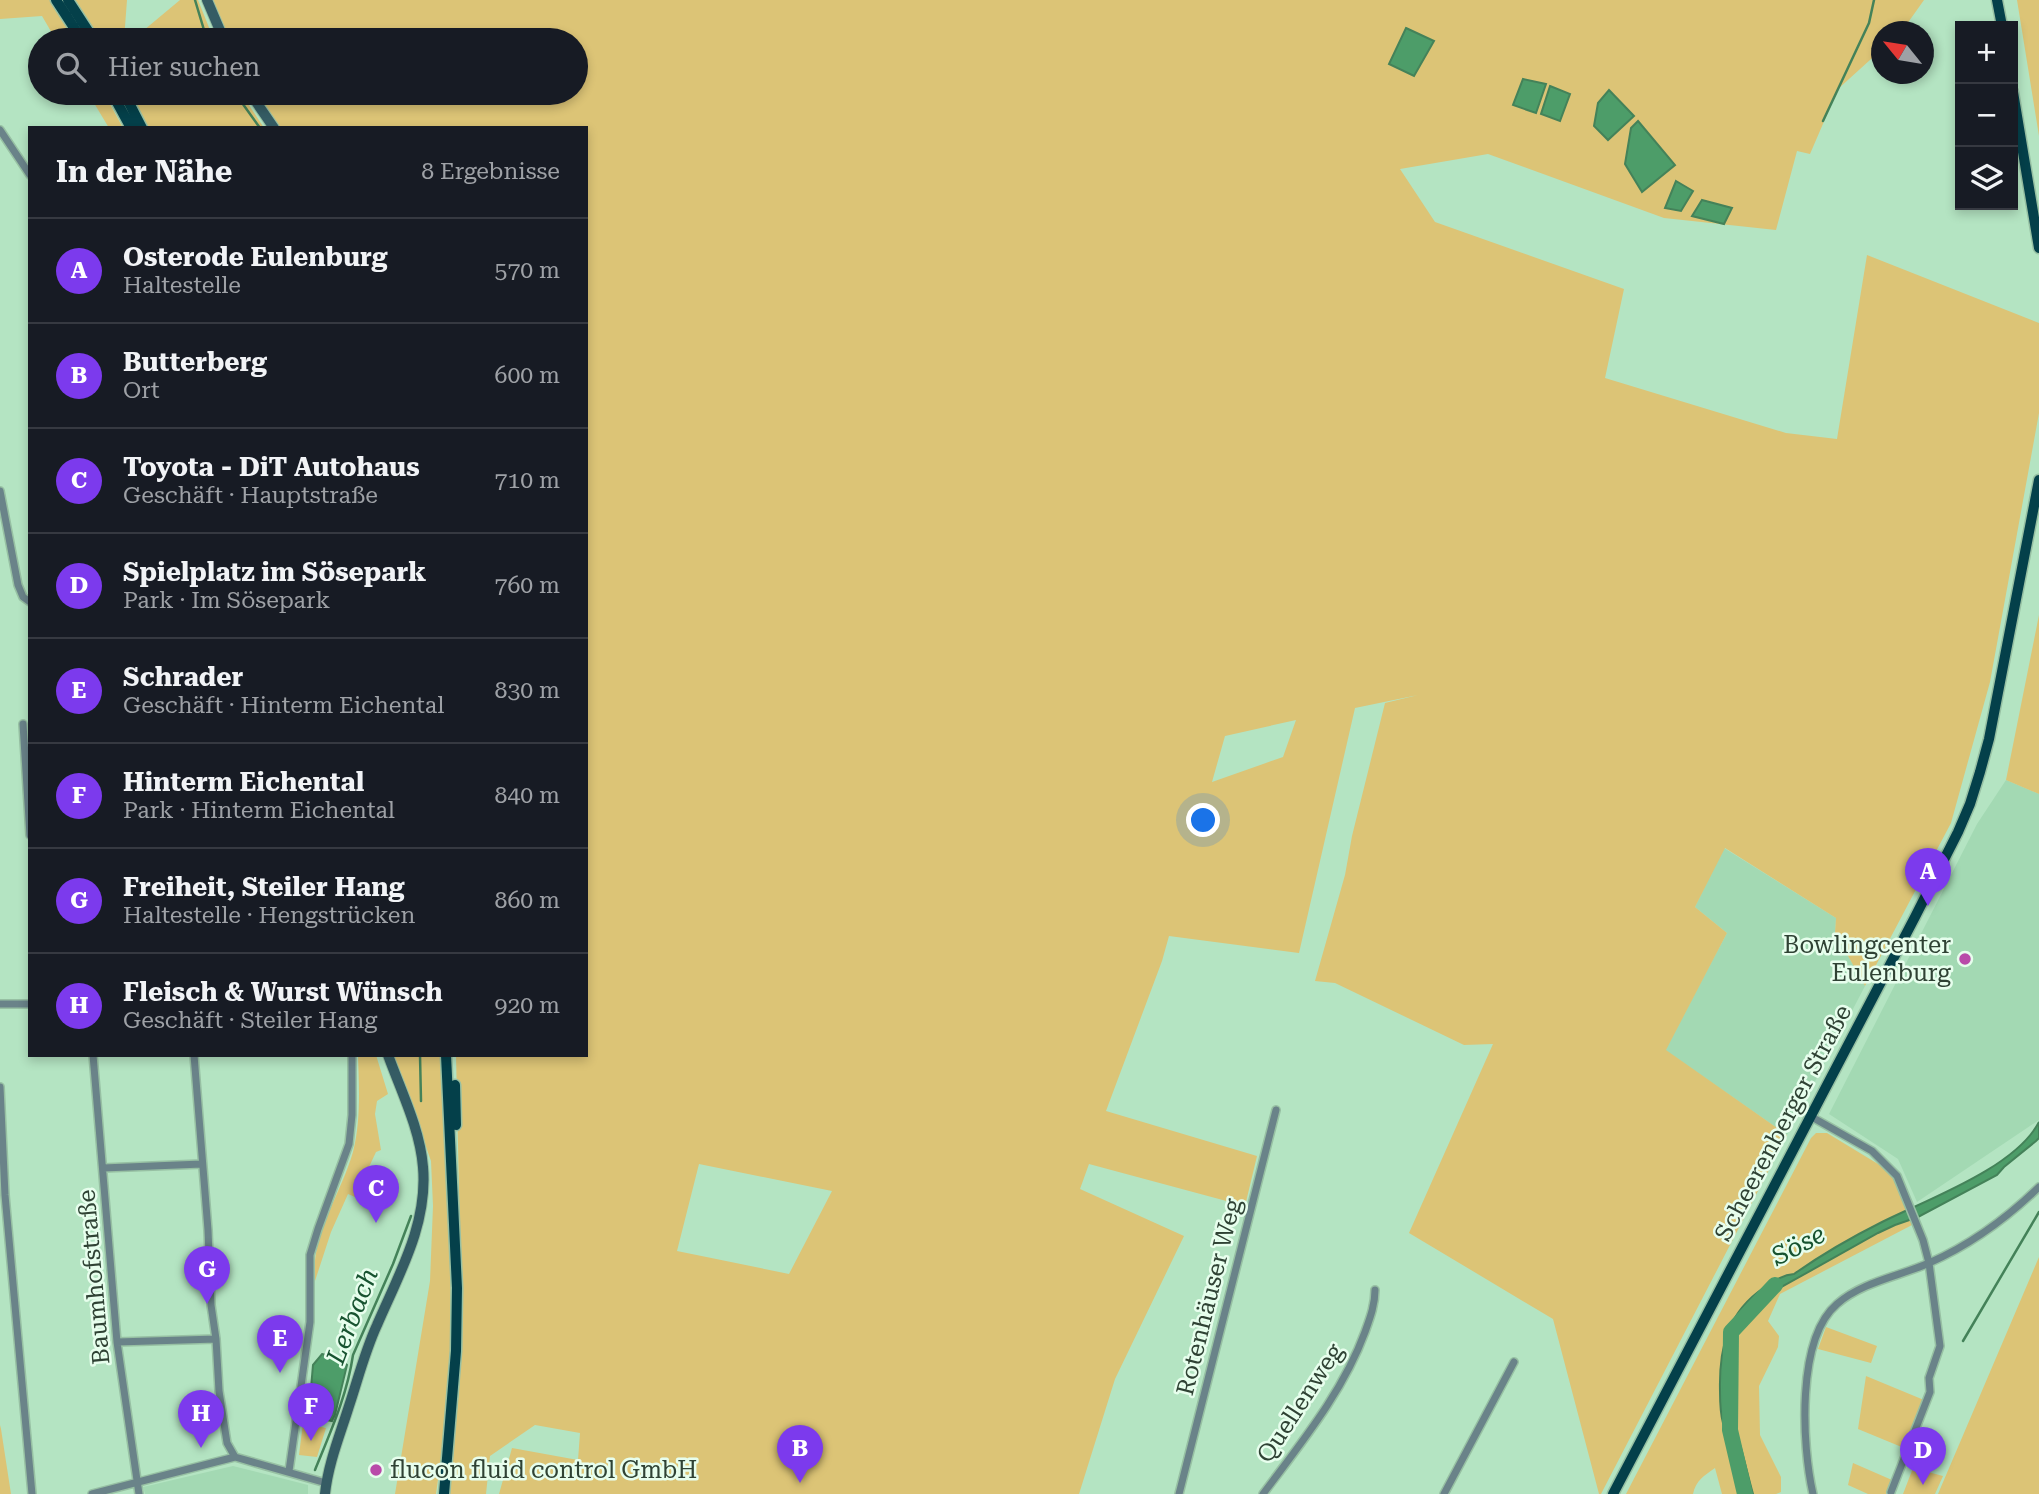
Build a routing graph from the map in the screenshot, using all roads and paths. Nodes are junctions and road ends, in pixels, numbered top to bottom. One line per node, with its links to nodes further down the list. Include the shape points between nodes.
1 (56, 0): 6 (main road)
2 (68, 0): 7 (main road)
3 (207, 0): 8 (street)
4 (1997, 0): 5 (main road)
5 (2001, 21)
6 (74, 28)
7 (86, 28)
8 (219, 28)
9 (119, 105): 13 (main road)
10 (130, 105): 14 (main road)
11 (258, 105): 15 (street)
12 (2018, 122): 18 (main road)
13 (130, 126)
14 (141, 126)
15 (273, 126)
16 (0, 130): 17 (street)
17 (28, 172)
18 (2039, 248)
19 (2039, 480): 34 (main road, Scheerenberger Straße, via 1989,739 1970,804)
20 (0, 491): 21 (street, via 18,585)
21 (28, 601)
22 (23, 724): 23 (street)
23 (28, 803)
24 (0, 1004): 25 (street)
25 (28, 1004)
26 (93, 1057): 36 (street, Baumhofstraße)
27 (194, 1057): 35 (street)
28 (352, 1057): 45 (street, via 349,1144 310,1255 310,1322)
29 (389, 1057): 47 (street, via 420,1147 424,1174 420,1219 368,1348)
30 (446, 1057): 37 (main road)
31 (453, 1057): 37 (main road)
32 (0, 1087): 49 (street)
33 (1276, 1110): 54 (street, Rotenhäuser Weg)
34 (1814, 1118): 39 (street, via 1872,1151 1897,1176); 57 (main road, Scheerenberger Straße)
35 (202, 1164): 36 (street); 41 (street)
36 (103, 1168): 42 (street, Baumhofstraße)
37 (453, 1173): 53 (main road, via 456,1351)
38 (2039, 1187): 39 (street, via 2005,1218)
39 (1929, 1263): 48 (street, via 1940,1346 1929,1378 1930,1392); 58 (street, via 1847,1296 1823,1321 1812,1350 1806,1393)
40 (1375, 1290): 55 (street, Quellenweg, via 1375,1304 1357,1353 1309,1434)
41 (216, 1339): 42 (street); 44 (street, via 227,1443)
42 (117, 1342): 46 (street, Baumhofstraße)
43 (1514, 1362): 56 (street)
44 (235, 1457): 45 (street); 46 (street)
45 (289, 1471): 47 (street)
46 (137, 1483): 50 (street); 51 (street, Baumhofstraße)
47 (326, 1483): 52 (street)
48 (1891, 1492)
49 (32, 1494)
50 (92, 1494)
51 (139, 1494)
52 (325, 1494)
53 (444, 1494)
54 (1179, 1494)
55 (1263, 1494)
56 (1444, 1494)
57 (1613, 1494)
58 (1813, 1494)

